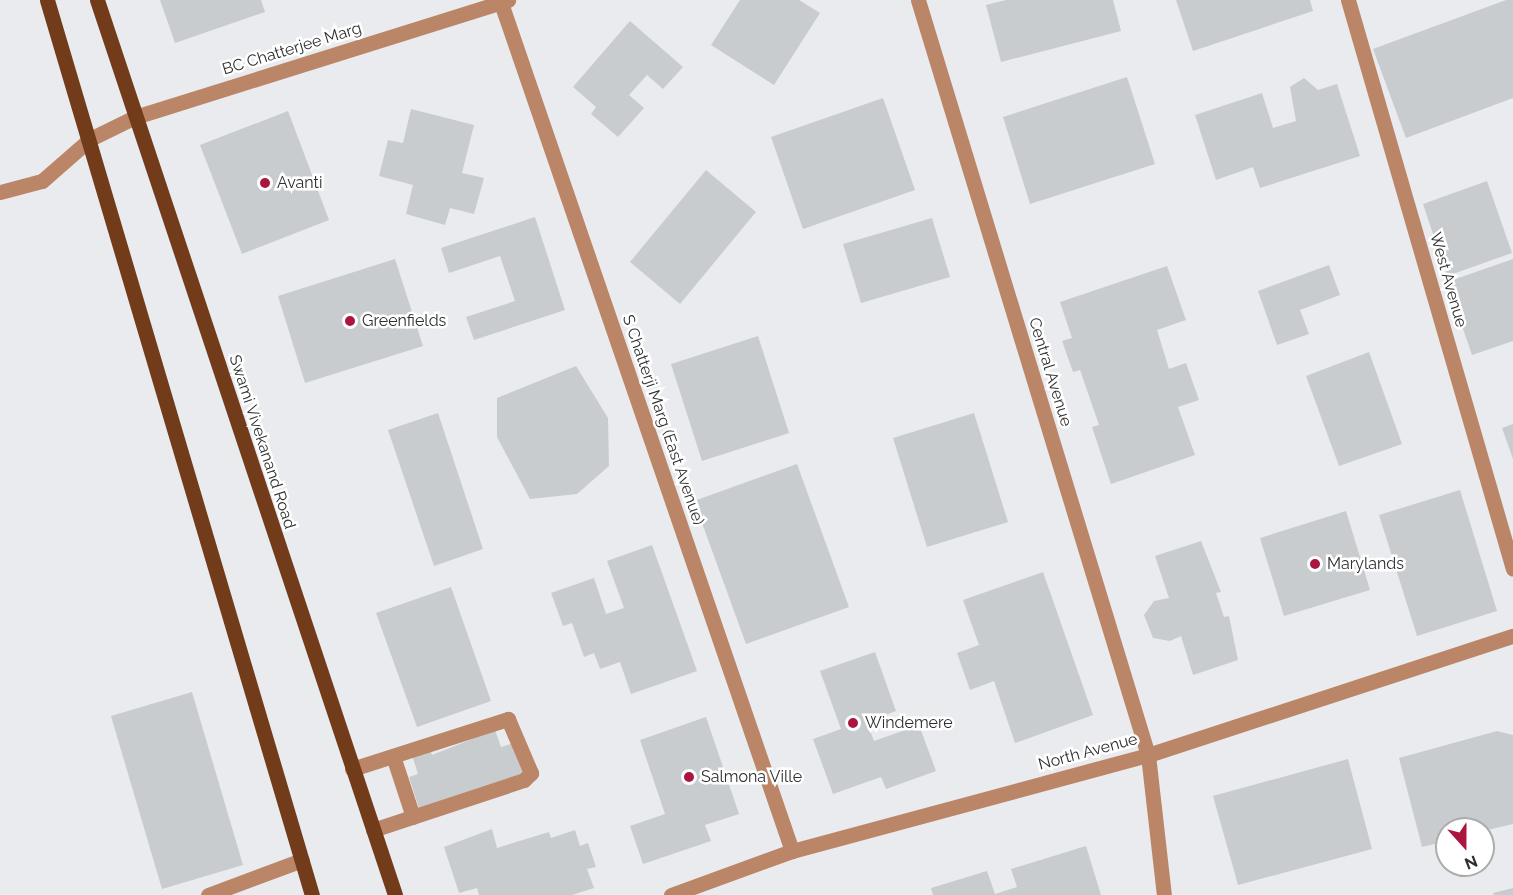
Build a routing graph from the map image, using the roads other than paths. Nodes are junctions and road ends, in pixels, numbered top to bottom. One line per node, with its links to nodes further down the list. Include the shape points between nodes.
1 (47, 0): 7 (main road)
2 (97, 0): 6 (main road, Swami Vivekanand Road)
3 (918, 0): 11 (street, Central Avenue)
4 (1348, 0): 9 (street, West Avenue)
5 (503, 1): 6 (street, BC Chatterjee Marg); 16 (street, S Chatterji Marg (East Avenue))
6 (135, 117): 7 (street, BC Chatterjee Marg); 13 (main road, Swami Vivekanand Road)
7 (90, 139): 8 (street, BC Chatterjee Marg, via 42,180); 17 (main road)
8 (0, 192)
9 (1513, 569)
10 (1513, 636): 11 (street, North Avenue)
11 (1148, 755): 16 (street, North Avenue); 22 (street, Central Avenue)
12 (393, 756): 13 (street); 14 (street); 14 (street, via 510,719 531,773 524,780)
13 (352, 769): 15 (main road, Swami Vivekanand Road)
14 (413, 817): 15 (street)
15 (373, 830): 20 (main road, Swami Vivekanand Road)
16 (792, 851): 21 (street, North Avenue)
17 (302, 860): 18 (street); 19 (main road)
18 (208, 895)
19 (312, 895)
20 (394, 895)
21 (671, 895)
22 (1164, 895)

